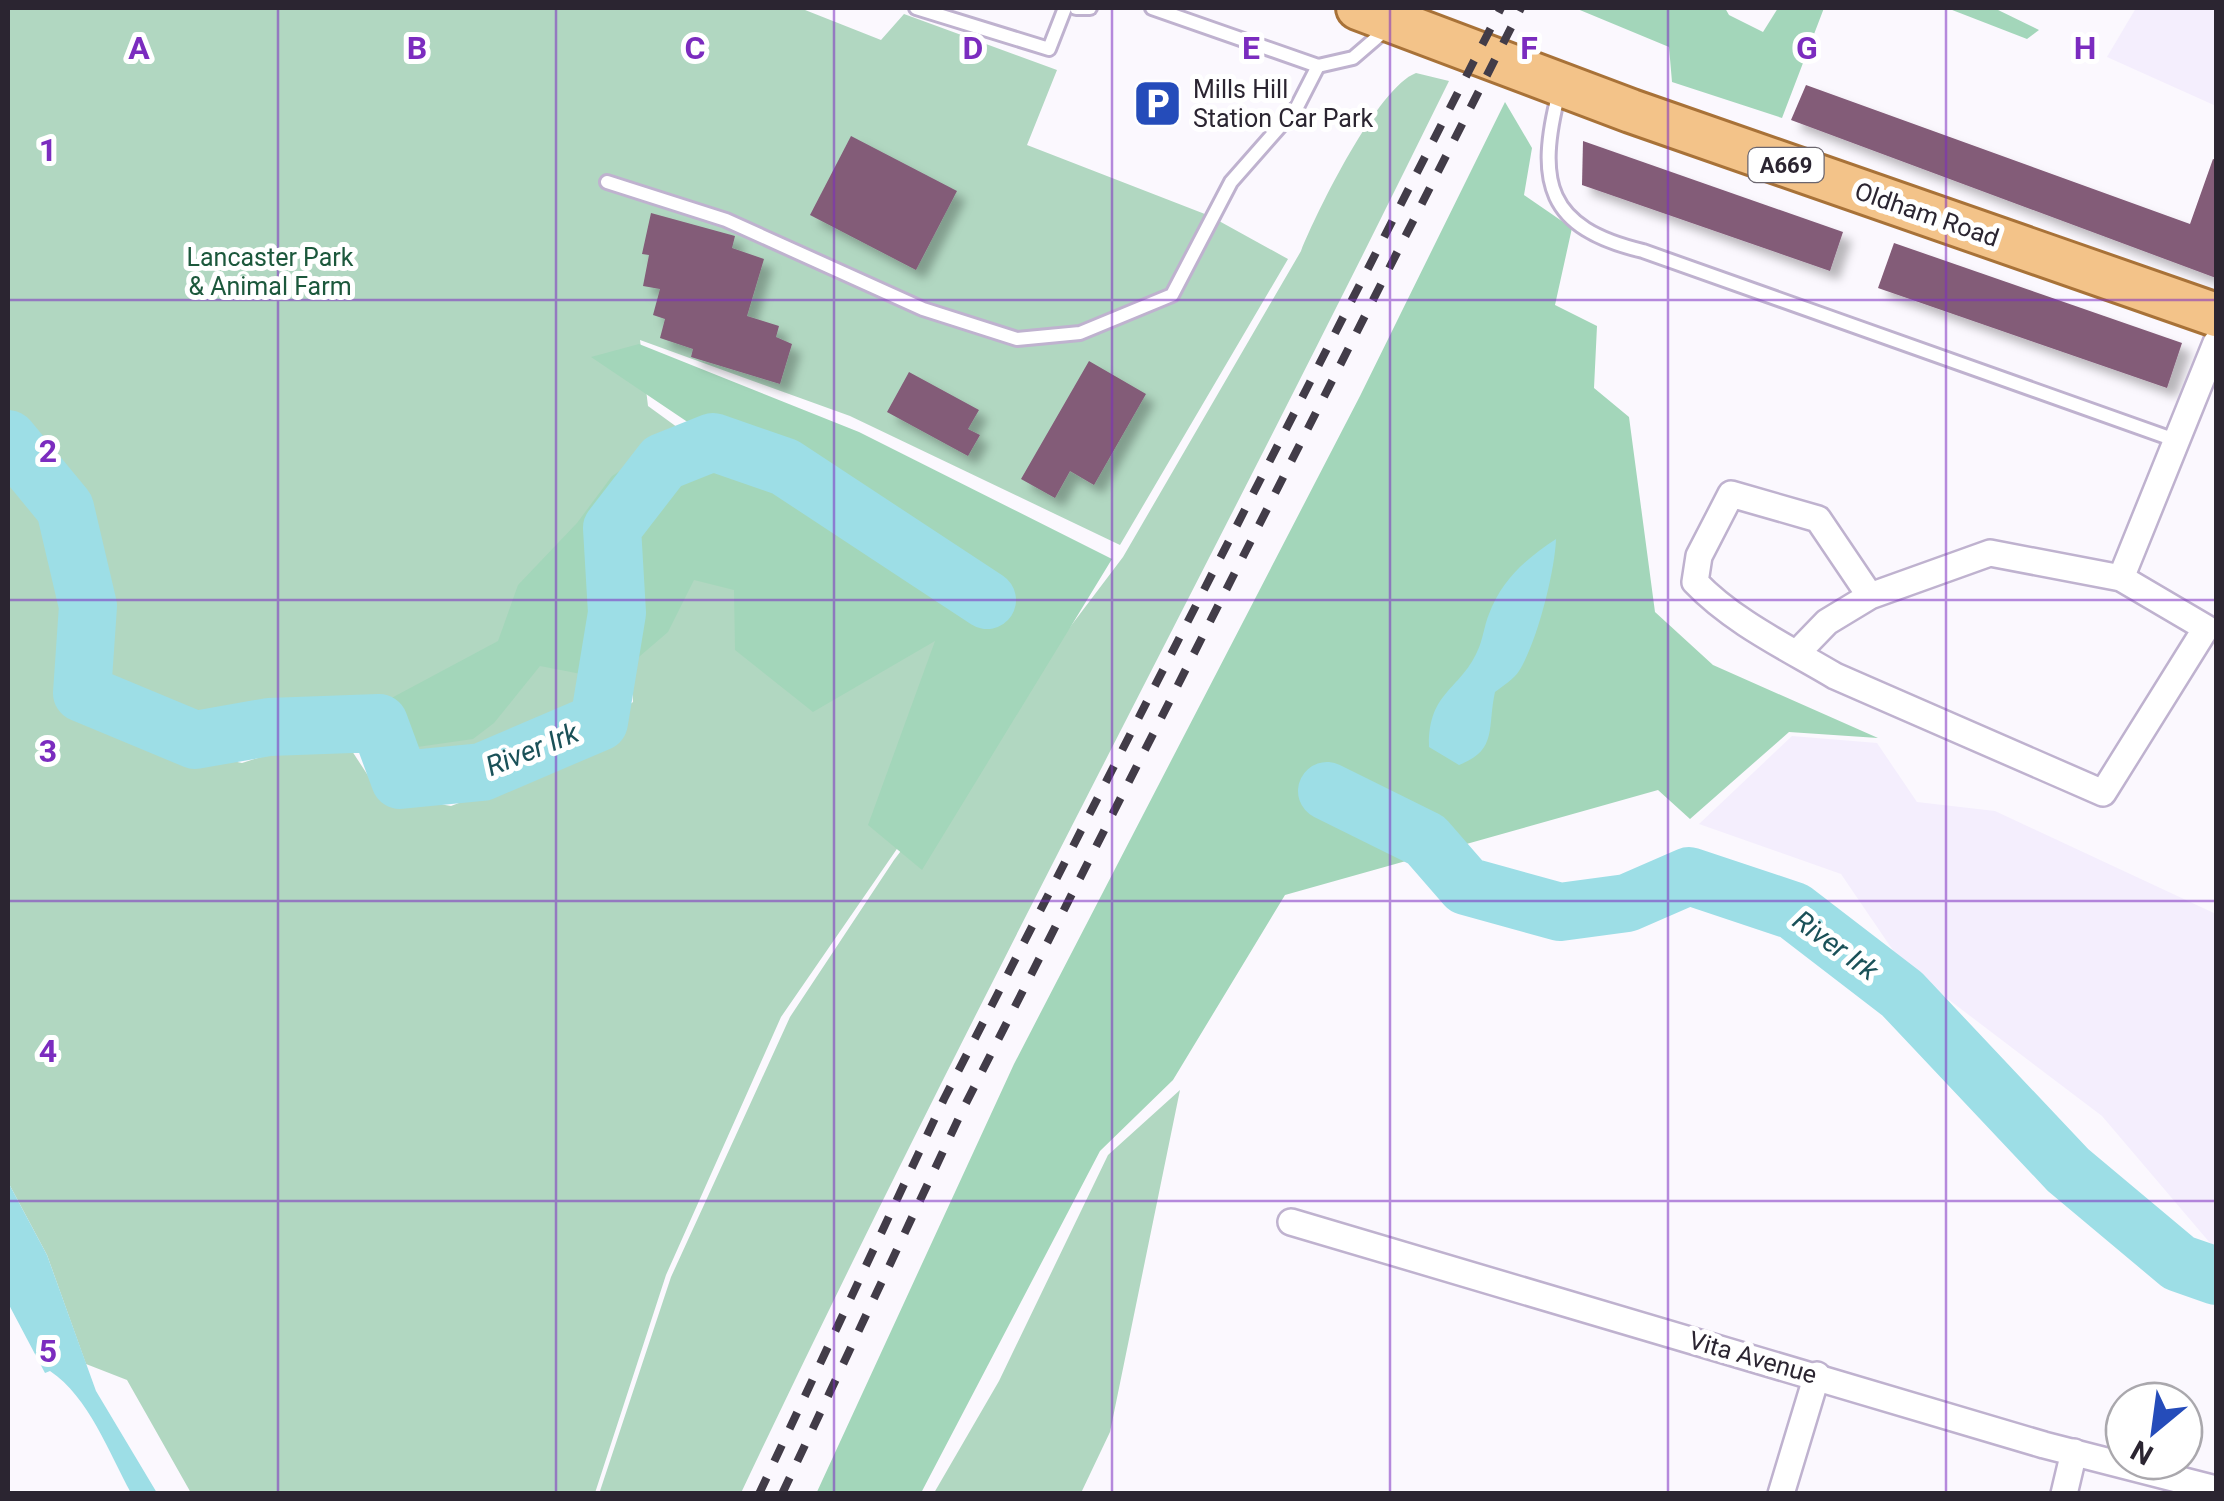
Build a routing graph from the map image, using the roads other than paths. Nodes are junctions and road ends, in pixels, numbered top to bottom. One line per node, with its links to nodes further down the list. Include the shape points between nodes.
1 (916, 8): 2 (lane, via 1049,49)
2 (1065, 8)
3 (1076, 8): 4 (lane)
4 (1090, 8)
5 (1152, 8): 7 (lane)
6 (1376, 15): 7 (lane, via 1353,58); 8 (main road, Oldham Road / A669)
7 (1318, 66): 9 (lane, via 1297,107 1231,182 1172,296 1080,333 1017,339 924,309 726,220)
8 (1561, 84): 10 (main road, Oldham Road / A669); 12 (lane, via 1550,127 1551,193 1568,218 1608,242)
9 (606, 182)
10 (2216, 315)
11 (2216, 343): 12 (street)
12 (2175, 440): 13 (street)
13 (2121, 578): 14 (street, via 1990,553); 15 (street, via 2206,628 2102,793 1835,676)
14 (1870, 596): 15 (street, via 1827,622); 15 (street, via 1818,519 1731,494 1700,556 1695,582 1713,602)
15 (1798, 653)
16 (1291, 1222): 17 (street, Vita Avenue)
17 (1817, 1375): 18 (street, Vita Avenue); 20 (street)
18 (2074, 1452): 19 (street, Vita Avenue); 21 (street)
19 (2216, 1489)
20 (1780, 1494)
21 (2064, 1494)

